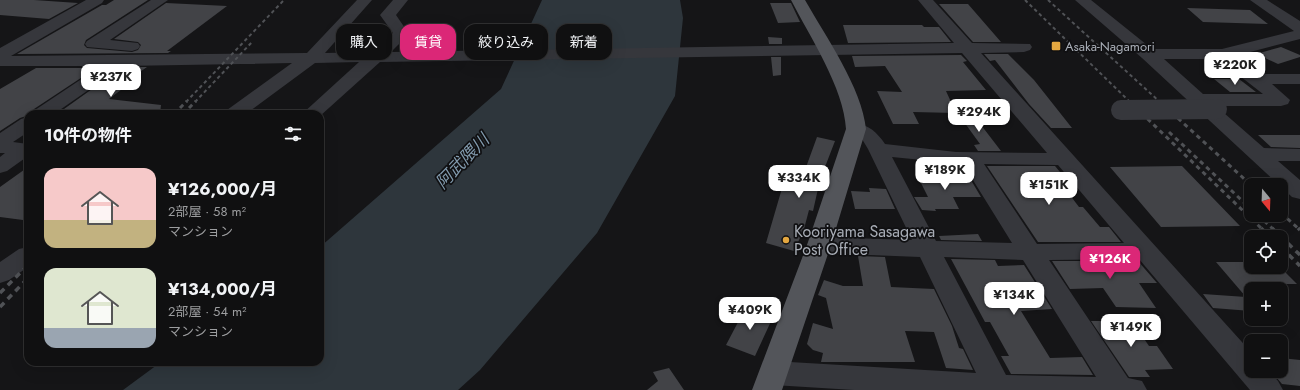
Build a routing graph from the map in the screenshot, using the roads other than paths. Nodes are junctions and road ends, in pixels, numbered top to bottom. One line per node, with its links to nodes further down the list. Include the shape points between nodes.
1 (97, 0): 18 (street)
2 (161, 0): 12 (street, via 93,44)
3 (365, 0): 20 (street)
4 (401, 0): 11 (street, via 388,15 401,34)
5 (798, 0): 15 (main road)
6 (925, 0): 14 (street)
7 (1082, 0): 16 (street)
8 (1257, 0): 9 (street)
9 (1300, 28)
10 (1300, 34): 17 (street)
11 (392, 43)
12 (163, 47)
13 (1024, 47): 14 (street)
14 (966, 48): 15 (street); 40 (street)
15 (825, 52): 19 (street); 34 (main road, via 848,93)
16 (1148, 54): 17 (street); 27 (street)
17 (1222, 54): 25 (street)
18 (0, 55)
19 (392, 56)
20 (312, 57): 21 (street); 22 (street); 30 (street)
21 (336, 57)
22 (120, 60): 24 (street); 29 (street)
23 (374, 60): 31 (street)
24 (0, 61)
25 (1255, 79): 26 (street); 27 (street, via 1281,100)
26 (1300, 79)
27 (1197, 100): 38 (street)
28 (1217, 109): 32 (street, bridge)
29 (48, 110)
30 (239, 110)
31 (316, 110)
32 (1121, 110)
33 (24, 126): 35 (street)
34 (856, 129): 37 (street, via 869,135); 44 (main road)
35 (0, 142)
36 (0, 147): 42 (street, via 24,149)
37 (878, 149): 41 (street); 45 (street)
38 (1257, 154): 39 (street); 43 (street)
39 (1300, 155)
40 (1064, 158): 41 (street); 46 (street)
41 (970, 159): 47 (street)
42 (0, 167)
43 (1300, 192)
44 (820, 245): 45 (street); 52 (main road)
45 (927, 248): 47 (street); 53 (street)
46 (1145, 251): 47 (street); 50 (street)
47 (1032, 252): 54 (street)
48 (24, 258): 49 (street)
49 (0, 274)
50 (1244, 363)
51 (1257, 378): 56 (street)
52 (770, 381): 53 (street)
53 (997, 387): 54 (street)
54 (1120, 390): 55 (street)
55 (1132, 390)
56 (1268, 390)

